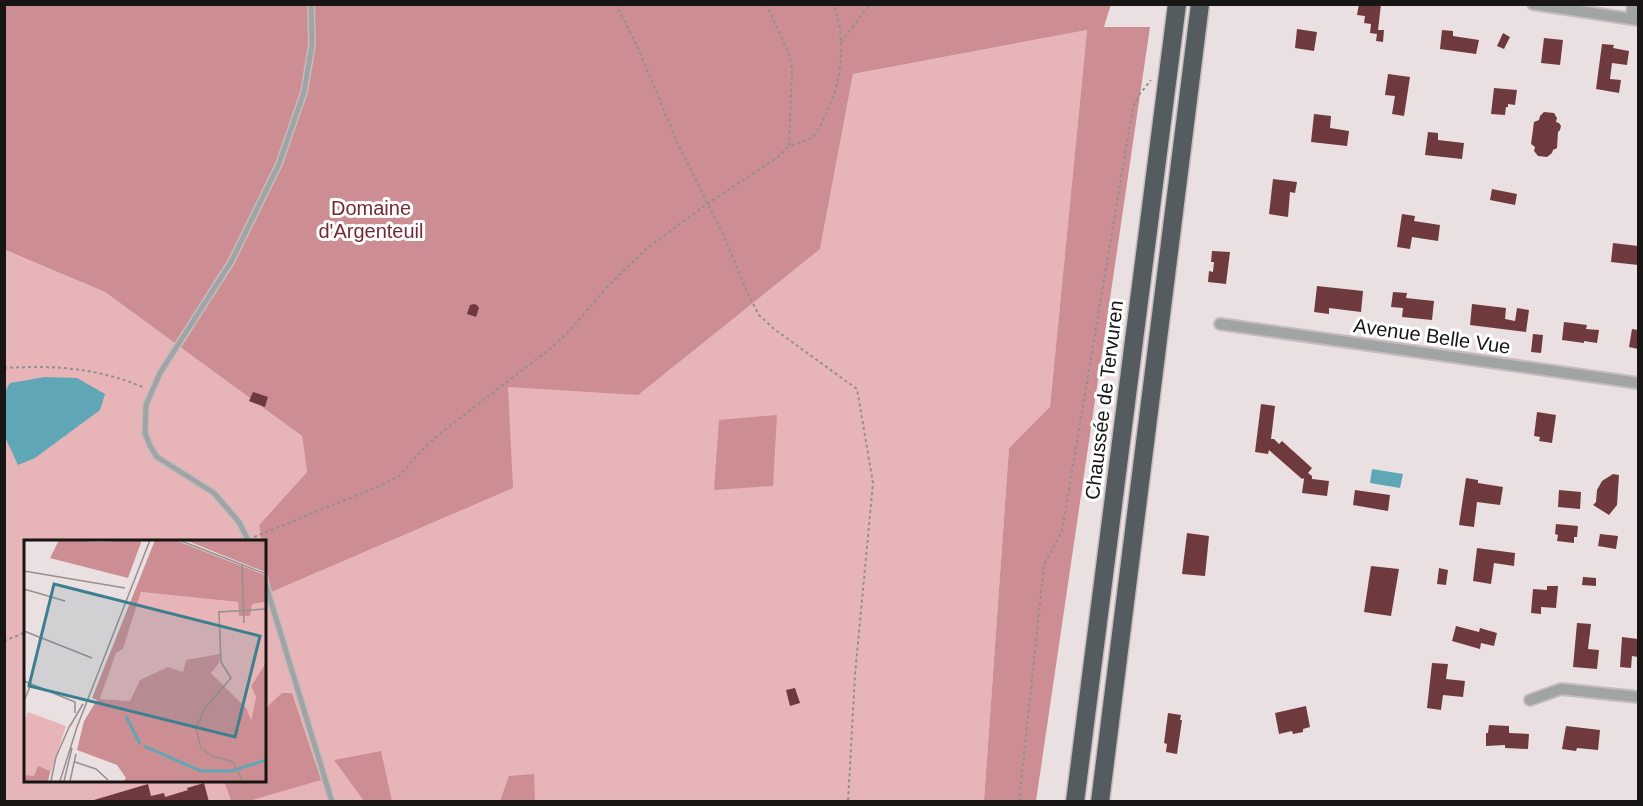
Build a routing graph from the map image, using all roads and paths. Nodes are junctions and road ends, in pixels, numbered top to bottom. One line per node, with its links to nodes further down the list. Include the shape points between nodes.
1 (311, 4): 18 (lane, via 312,45 304,92 279,164 231,262)
2 (616, 4): 14 (path)
3 (766, 4): 13 (path, via 792,69)
4 (833, 4): 11 (path)
5 (870, 4): 11 (path)
6 (1177, 4): 28 (highway, Chaussée de Tervuren)
7 (1200, 4): 29 (highway)
8 (1533, 4): 10 (street)
9 (1633, 4): 10 (street)
10 (1635, 19)
11 (841, 42): 13 (path, via 834,98 822,122 813,137)
12 (1153, 77): 27 (path, via 1133,107 1062,531 1044,565)
13 (789, 146): 14 (path, via 778,158)
14 (707, 204): 19 (path, via 647,249 551,348 447,428 399,476); 26 (path, via 759,315 857,388 873,483)
15 (1220, 324): 17 (street, Avenue Belle Vue)
16 (4, 368): 18 (path, via 79,368 123,378)
17 (1638, 383)
18 (152, 391): 19 (lane, via 145,420 150,446 158,457 214,493 240,522)
19 (249, 540)
20 (266, 586): 25 (lane)
21 (24, 633): 22 (path)
22 (4, 641)
23 (1638, 697): 24 (street, via 1561,689)
24 (1530, 700)
25 (332, 801)
26 (848, 801)
27 (1018, 801)
28 (1076, 801)
29 (1100, 801)

